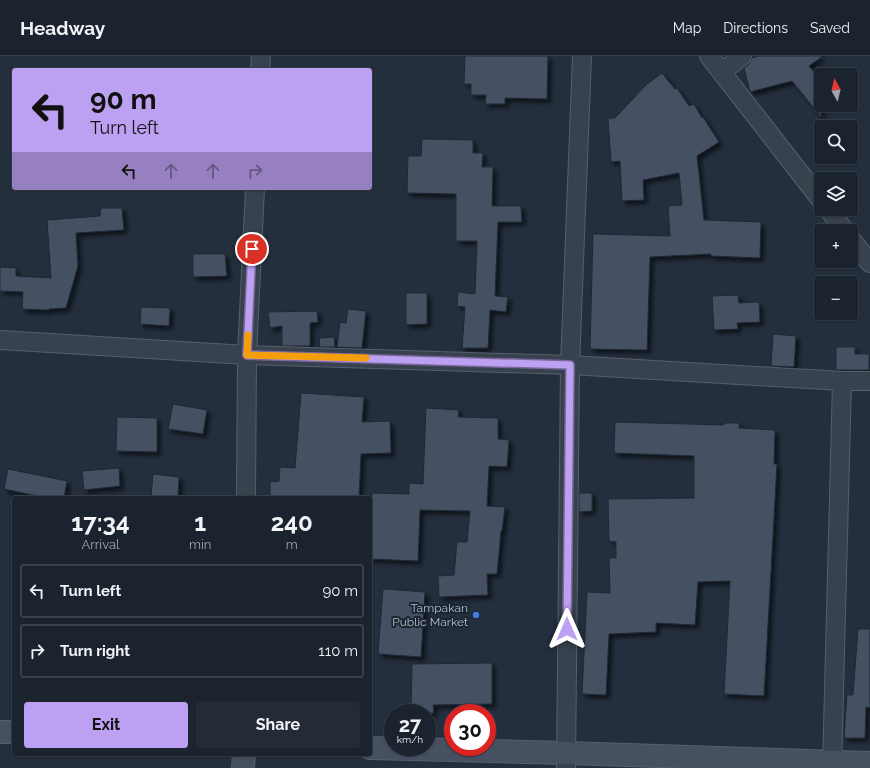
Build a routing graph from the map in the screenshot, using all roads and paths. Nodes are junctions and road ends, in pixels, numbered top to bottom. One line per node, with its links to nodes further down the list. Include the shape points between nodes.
1 (261, 56): 5 (street)
2 (582, 56): 15 (street)
3 (709, 56): 6 (street)
4 (742, 56): 6 (street)
5 (260, 68)
6 (722, 72): 8 (street)
7 (255, 190): 14 (street)
8 (814, 191)
9 (833, 216): 10 (street)
10 (840, 224)
11 (858, 248): 12 (street)
12 (870, 264)
13 (0, 340): 14 (street)
14 (247, 355): 15 (street); 18 (street)
15 (570, 365): 17 (street); 23 (street)
16 (870, 381): 17 (street)
17 (842, 382): 25 (street)
18 (246, 496)
19 (0, 732): 20 (main road)
20 (12, 732)
21 (372, 748): 23 (main road)
22 (244, 756): 26 (main road)
23 (566, 760): 25 (main road)
24 (870, 763): 25 (main road)
25 (832, 765)
26 (243, 768)

